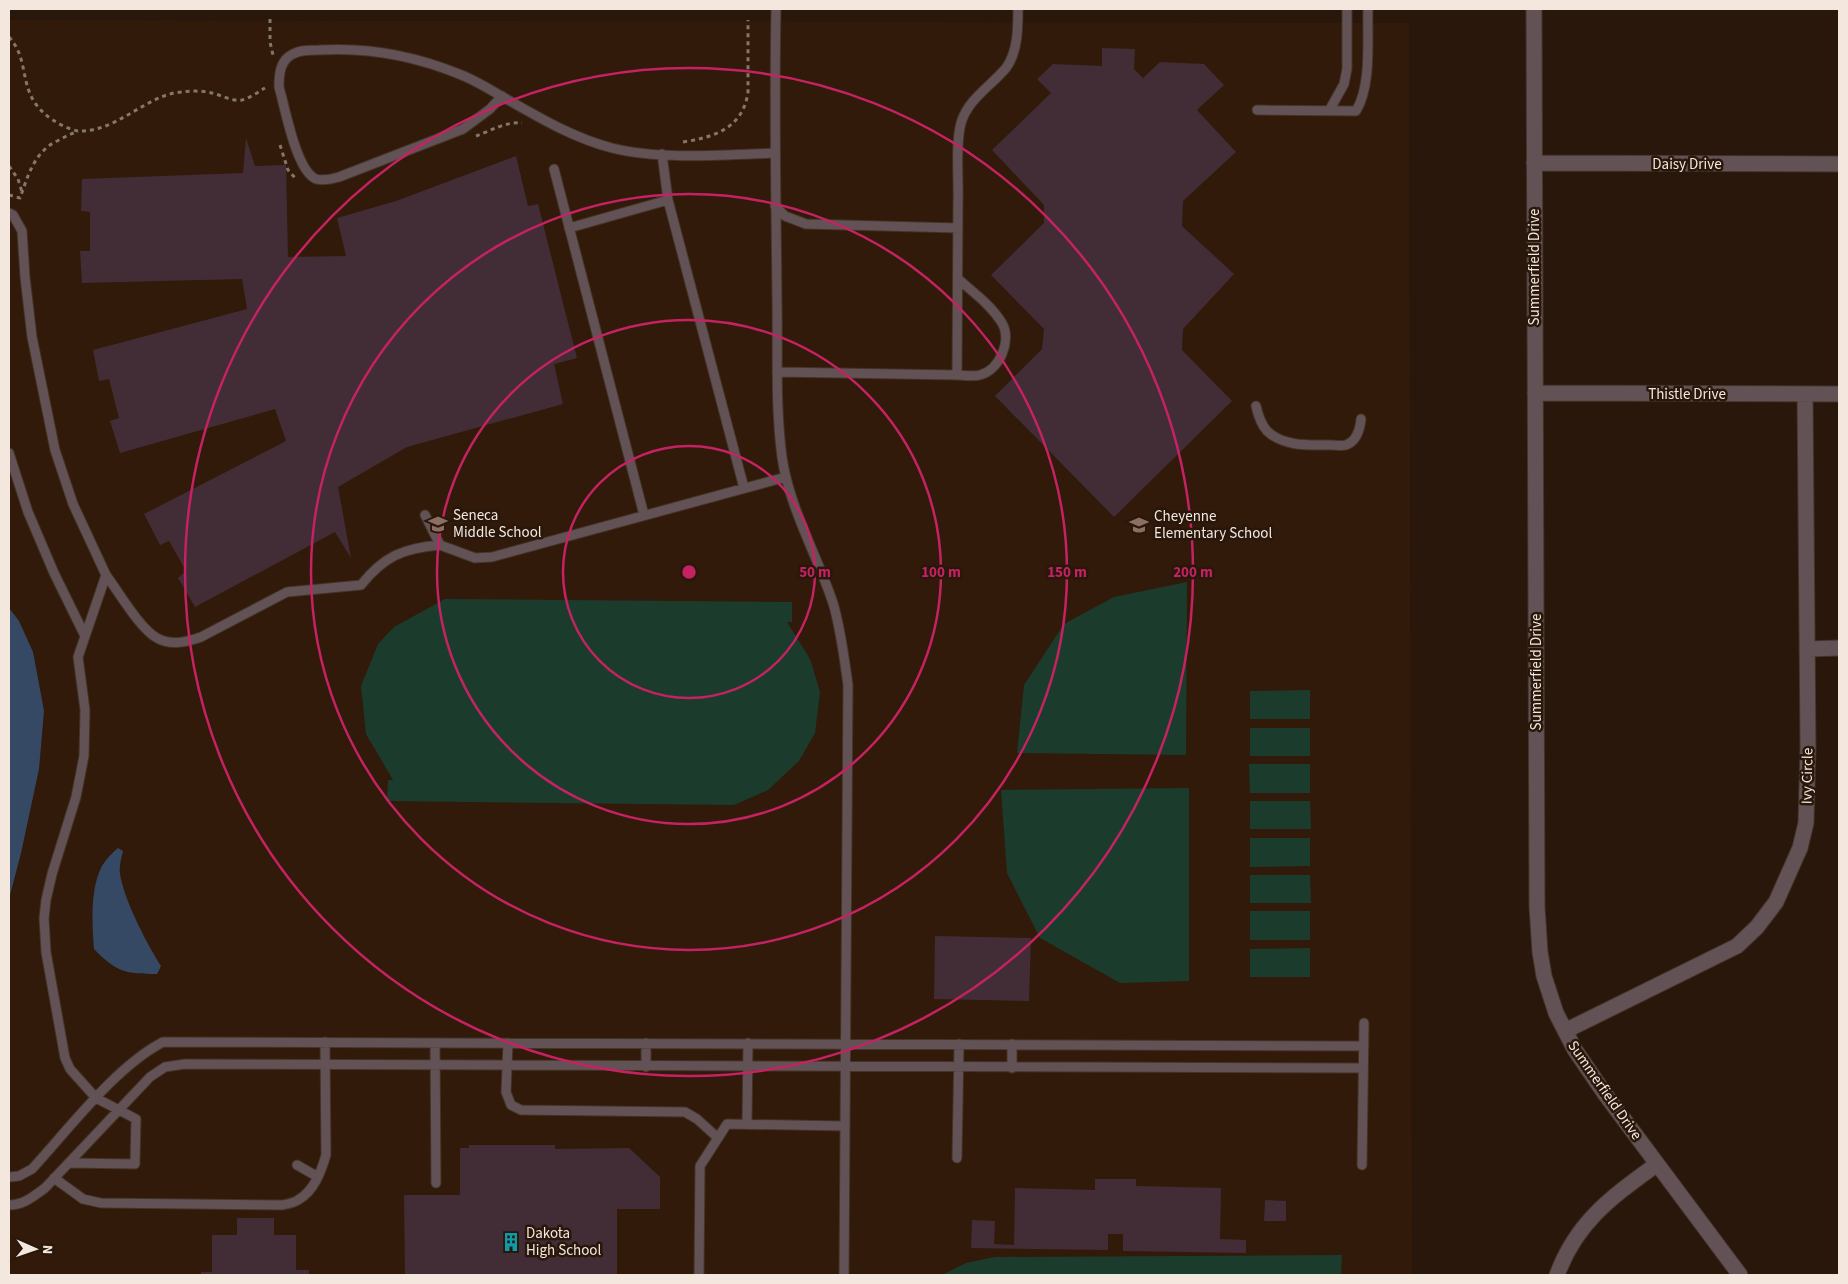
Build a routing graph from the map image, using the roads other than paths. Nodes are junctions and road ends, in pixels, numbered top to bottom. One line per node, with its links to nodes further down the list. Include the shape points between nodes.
1 (776, 9): 10 (lane)
2 (1018, 9): 18 (lane, via 1016,40 1007,66 977,96 961,123)
3 (1347, 9): 8 (lane, via 1347,69 1344,84)
4 (1368, 9): 8 (lane, via 1366,86 1362,101 1356,111)
5 (1534, 9): 11 (street, Summerfield Drive)
6 (502, 96): 6 (lane, via 461,74 438,66 360,50 328,49 292,54 283,63 279,74 279,86 299,159 305,171 315,178 327,180 463,129); 9 (lane, via 592,142)
7 (1258, 110): 8 (lane)
8 (1329, 111)
9 (662, 154): 10 (lane); 14 (lane)
10 (775, 154): 15 (lane)
11 (1534, 164): 12 (street, Daisy Drive); 22 (street, Summerfield Drive)
12 (1839, 164)
13 (554, 169): 17 (lane)
14 (668, 200): 17 (lane); 29 (lane)
15 (775, 206): 18 (lane, via 785,216 806,224); 20 (lane)
16 (9, 213): 33 (lane, via 22,231 32,337 56,450 73,504)
17 (569, 228): 31 (lane)
18 (958, 228): 19 (lane)
19 (958, 279): 21 (lane); 21 (lane, via 991,308 1003,325 1006,341 995,367 980,375)
20 (777, 372): 21 (lane); 28 (lane)
21 (957, 375)
22 (1535, 393): 23 (street, Thistle Drive); 38 (street, Summerfield Drive, via 1537,907 1544,976)
23 (1805, 394): 24 (street, Thistle Drive); 35 (street, Ivy Circle)
24 (1839, 394)
25 (1256, 406): 26 (lane, via 1259,419 1267,430 1277,438 1301,445 1346,445 1357,435)
26 (1361, 419)
27 (9, 452): 34 (lane, via 28,512)
28 (786, 477): 29 (lane); 44 (lane, via 832,602 841,632 847,676)
29 (744, 488): 31 (lane)
30 (424, 515): 32 (lane)
31 (644, 515): 32 (lane, via 492,557 476,558)
32 (440, 545): 33 (lane, via 419,547 386,560 361,585 287,592 187,642 157,638 146,629)
33 (106, 575): 34 (lane)
34 (85, 636): 57 (lane, via 78,657 85,710 84,756 76,797 52,874 44,918 46,952 65,1058)
35 (1807, 648): 36 (street); 38 (street, Ivy Circle, via 1806,823 1800,848 1776,902 1737,946)
36 (1839, 648)
37 (1364, 1024): 47 (lane)
38 (1565, 1031): 64 (street, Summerfield Drive, via 1589,1072)
39 (325, 1042): 40 (lane); 48 (lane); 57 (lane, via 163,1042 133,1061)
40 (435, 1043): 41 (lane); 49 (lane)
41 (508, 1043): 42 (lane); 50 (lane)
42 (646, 1043): 43 (lane); 52 (lane)
43 (748, 1043): 44 (lane); 53 (lane)
44 (846, 1044): 45 (lane); 51 (lane)
45 (959, 1044): 46 (lane); 54 (lane)
46 (1012, 1044): 47 (lane); 55 (lane)
47 (1364, 1046): 56 (lane)
48 (326, 1065): 49 (lane); 58 (lane, via 185,1064 165,1067 150,1077); 67 (lane, via 326,1155)
49 (435, 1066): 50 (lane); 70 (lane)
50 (508, 1066): 52 (lane); 61 (lane, via 506,1092 511,1105 521,1110 685,1112)
51 (846, 1066): 53 (lane); 54 (lane); 60 (lane)
52 (646, 1067): 53 (lane)
53 (747, 1067): 59 (lane)
54 (959, 1068): 55 (lane); 62 (lane)
55 (1012, 1068): 56 (lane)
56 (1363, 1068): 66 (lane)
57 (96, 1098): 58 (lane); 68 (lane, via 32,1169 20,1176)
58 (119, 1110): 63 (lane); 63 (lane, via 136,1119 134,1164)
59 (747, 1124): 60 (lane); 61 (lane, via 727,1124)
60 (845, 1126): 73 (lane)
61 (718, 1138): 72 (lane, via 700,1166)
62 (957, 1158)
63 (69, 1163): 69 (lane)
64 (1657, 1164): 74 (street, via 1615,1195 1589,1220 1570,1246); 75 (street, Summerfield Drive)
65 (297, 1165): 67 (lane)
66 (1362, 1165)
67 (318, 1176): 69 (lane, via 312,1188 298,1200 282,1206 101,1204 83,1199)
68 (9, 1177)
69 (54, 1178): 71 (lane, via 32,1198)
70 (436, 1183)
71 (9, 1204)
72 (699, 1275)
73 (844, 1275)
74 (1557, 1275)
75 (1740, 1275)

